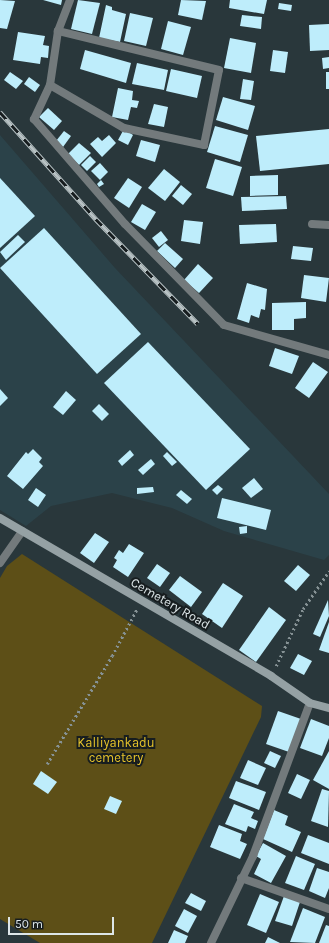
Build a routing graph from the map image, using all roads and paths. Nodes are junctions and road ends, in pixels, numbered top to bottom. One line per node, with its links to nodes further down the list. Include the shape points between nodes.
1 (70, 0): 2 (street)
2 (58, 31): 3 (street); 3 (street, via 219,70 204,145 124,128)
3 (50, 85): 6 (street, via 34,118 125,224 224,325)
4 (312, 224): 5 (street)
5 (329, 225)
6 (329, 355)
7 (0, 518): 8 (main road, Cemetery Road)
8 (22, 531): 9 (street); 11 (main road, Cemetery Road)
9 (0, 563)
10 (329, 571): 12 (path, via 303,609)
11 (141, 601): 12 (main road, Cemetery Road); 15 (path, via 112,656)
12 (271, 676): 13 (main road, Cemetery Road)
13 (310, 703): 14 (main road, Cemetery Road); 16 (street, via 253,856)
14 (329, 708)
15 (47, 764)
16 (241, 878): 17 (street); 18 (street)
17 (329, 909)
18 (211, 943)

